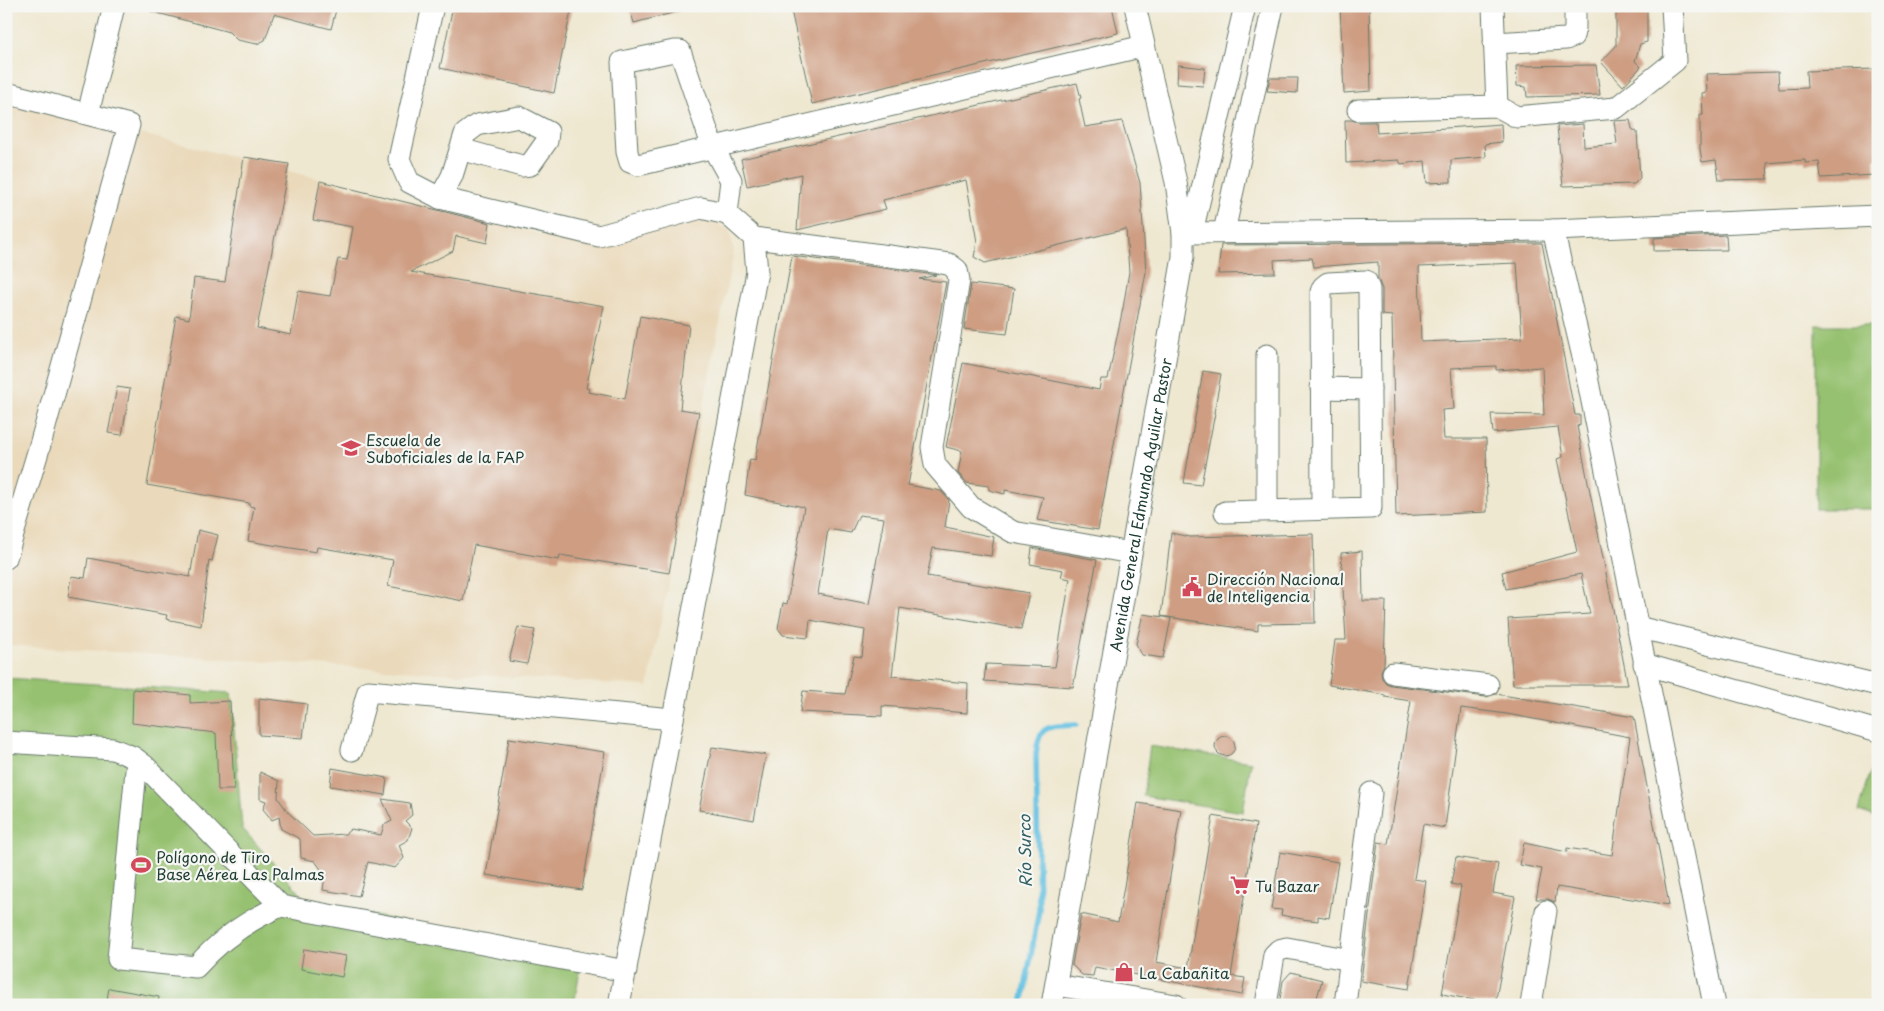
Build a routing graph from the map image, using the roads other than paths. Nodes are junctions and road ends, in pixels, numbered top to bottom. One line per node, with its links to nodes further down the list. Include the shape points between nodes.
1 (114, 6): 14 (street)
2 (433, 6): 17 (street, via 399,159 409,182)
3 (1135, 6): 10 (street, Avenida General Edmundo Aguilar Pastor)
4 (1245, 6): 22 (street)
5 (1273, 6): 21 (street)
6 (1493, 6): 9 (street)
7 (1575, 6): 9 (street, via 1573,36)
8 (1672, 6): 12 (street, via 1675,61 1616,108 1517,118)
9 (1494, 44): 12 (street)
10 (1144, 46): 15 (street); 22 (street, Avenida General Edmundo Aguilar Pastor)
11 (6, 93): 14 (street)
12 (1496, 106): 13 (street)
13 (1358, 110)
14 (88, 114): 31 (street, via 129,125)
15 (713, 148): 15 (street, via 680,51 622,62 630,162 638,165); 18 (street, via 732,180)
16 (460, 149): 17 (street, via 452,176)
17 (440, 198): 18 (street, via 599,236 701,208)
18 (727, 214): 23 (street)
19 (1878, 216): 20 (street)
20 (1553, 230): 21 (street); 32 (street, via 1583,357)
21 (1224, 232): 22 (street)
22 (1188, 233): 30 (street, Avenida General Edmundo Aguilar Pastor)
23 (754, 238): 30 (street, via 949,264 957,270 959,280 932,447 936,465 971,507 1013,532); 37 (street, via 756,272)
24 (1267, 355): 28 (street)
25 (1321, 388): 26 (street); 26 (street, via 1323,287 1328,283 1366,281 1370,289); 27 (street)
26 (1370, 389): 27 (street, via 1370,508)
27 (1322, 509): 28 (street)
28 (1267, 510): 29 (street)
29 (1225, 512)
30 (1131, 553): 47 (street, Avenida General Edmundo Aguilar Pastor)
31 (6, 558)
32 (1637, 626): 33 (street); 36 (street)
33 (1644, 664): 38 (street); 54 (street)
34 (1393, 673): 35 (street)
35 (1488, 685)
36 (1878, 685)
37 (673, 719): 40 (street, via 368,690); 46 (street)
38 (1878, 731)
39 (6, 742): 41 (street, via 113,749)
40 (352, 750)
41 (137, 760): 43 (street); 43 (street, via 118,959 196,967 234,930)
42 (1372, 793): 45 (street)
43 (281, 906): 46 (street)
44 (1546, 911): 53 (street)
45 (1351, 960): 51 (street, via 1287,948 1279,950 1274,955); 52 (street)
46 (626, 971): 49 (street)
47 (1054, 995): 48 (street)
48 (1085, 997): 50 (street)
49 (619, 1005)
50 (1176, 1005)
51 (1266, 1005)
52 (1345, 1005)
53 (1531, 1005)
54 (1714, 1005)

